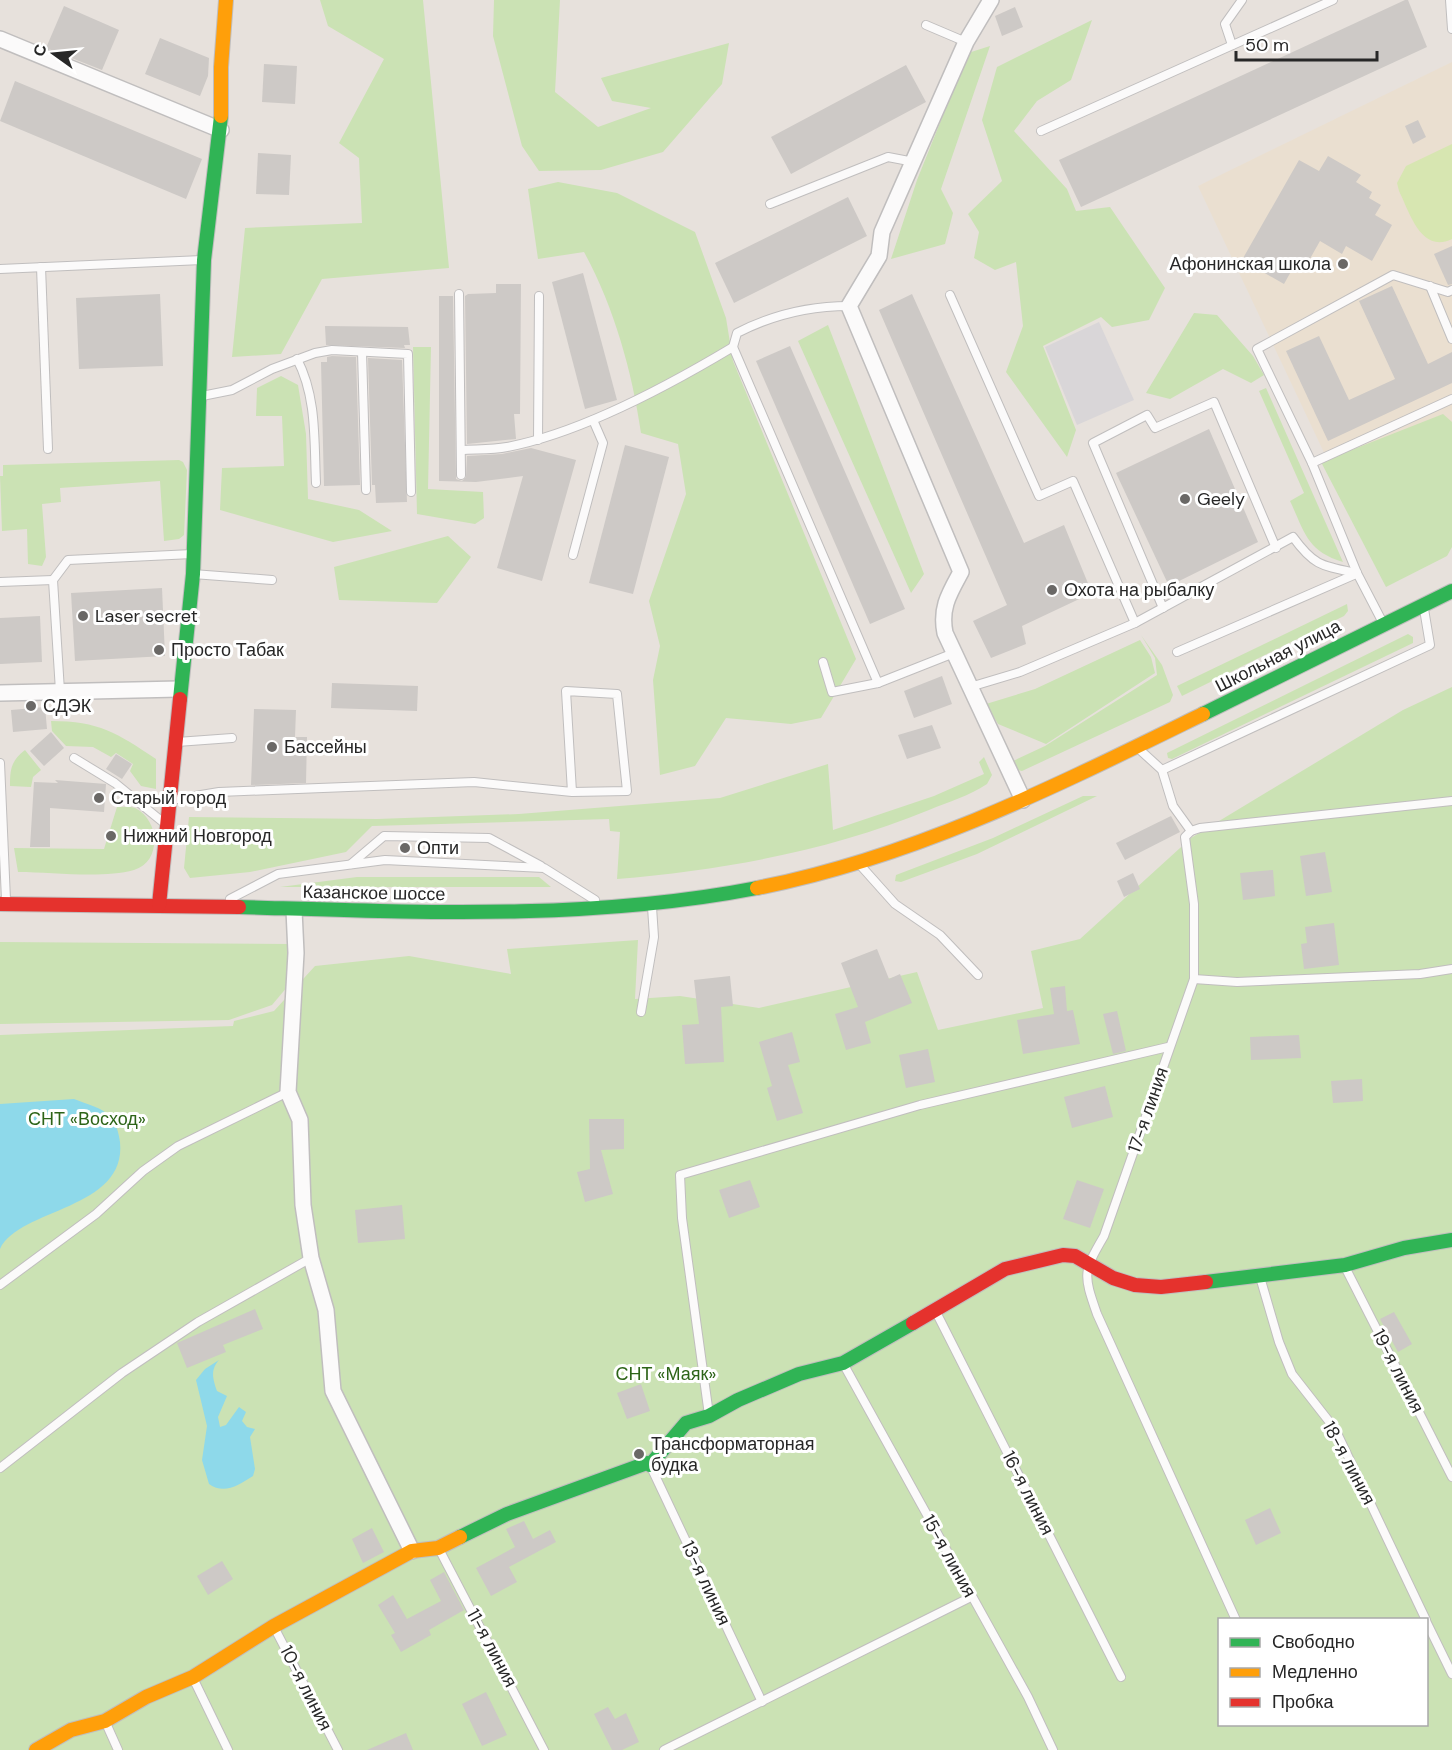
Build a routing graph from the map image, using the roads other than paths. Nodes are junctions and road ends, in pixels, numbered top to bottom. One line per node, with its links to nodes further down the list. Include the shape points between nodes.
1 (226, 0): 11 (street)
2 (991, 0): 9 (street)
3 (1242, 0): 10 (lane, via 1225,24)
4 (1333, 0): 10 (lane)
5 (1450, 0): 7 (lane)
6 (926, 25): 9 (lane)
7 (1452, 29)
8 (0, 39): 11 (street)
9 (966, 42): 13 (street)
10 (1232, 45): 12 (lane)
11 (221, 130): 15 (street)
12 (1041, 131)
13 (914, 162): 14 (lane, via 888,157); 23 (street, via 882,232 879,256)
14 (770, 204)
15 (204, 260): 16 (lane); 28 (street)
16 (41, 267): 17 (lane); 32 (lane)
17 (0, 269)
18 (1430, 286): 19 (lane); 24 (lane); 34 (lane, via 1394,275 1257,349)
19 (1451, 291)
20 (459, 294): 33 (lane)
21 (539, 296): 31 (lane)
22 (950, 296): 50 (lane, via 1039,496 1073,481)
23 (849, 306): 25 (lane, via 815,306 756,323 737,333); 53 (street, via 961,572 944,603 942,618)
24 (1452, 339)
25 (733, 347): 30 (lane); 55 (lane)
26 (362, 352): 27 (lane, via 332,351); 37 (lane); 38 (lane, via 408,354)
27 (297, 359): 28 (lane, via 232,390); 36 (lane, via 306,375 313,410)
28 (201, 397): 40 (street)
29 (1452, 399): 34 (lane)
30 (593, 420): 31 (lane); 41 (lane, via 603,443)
31 (538, 440): 33 (lane)
32 (48, 449)
33 (461, 450): 35 (lane)
34 (1312, 463): 42 (lane)
35 (461, 475)
36 (316, 483)
37 (366, 490)
38 (411, 492)
39 (1276, 548): 42 (lane, via 1293,537 1308,559); 49 (lane); 49 (lane, via 1214,402 1155,428 1147,415 1093,443)
40 (193, 554): 43 (street); 44 (lane, via 68,560)
41 (573, 555)
42 (1357, 573): 51 (lane); 52 (lane)
43 (193, 574): 45 (lane); 57 (street)
44 (53, 580): 46 (lane); 58 (lane)
45 (272, 580)
46 (0, 582)
47 (1452, 591): 48 (street, Школьная улица)
48 (1424, 604): 51 (street, Школьная улица); 65 (lane, via 1430,645)
49 (1163, 608): 50 (lane)
50 (1135, 623): 56 (lane, via 1020,672)
51 (1383, 624): 62 (street, Школьная улица)
52 (1177, 652)
53 (954, 653): 55 (lane); 56 (street)
54 (823, 662): 55 (lane, via 832,692)
55 (878, 683)
56 (970, 687): 68 (street)
57 (179, 689): 58 (street); 61 (street)
58 (60, 691): 59 (street)
59 (0, 693)
60 (232, 738): 61 (lane)
61 (176, 742): 67 (street)
62 (1136, 747): 65 (lane); 68 (street, Школьная улица)
63 (74, 758): 70 (lane, via 115,783)
64 (0, 763): 72 (lane)
65 (1162, 770): 71 (lane, via 1173,806)
66 (572, 792): 66 (lane, via 627,791 617,694 566,692); 67 (lane, via 474,782 219,792)
67 (170, 800): 70 (street)
68 (1023, 800): 73 (street, Школьная улица, via 909,848)
69 (1452, 801): 71 (lane)
70 (167, 826): 78 (street)
71 (1191, 831): 84 (lane, 17-я линия, via 1185,837 1194,904)
72 (2, 843): 77 (lane)
73 (858, 863): 76 (street, Казанское шоссе, via 776,884); 83 (lane, via 895,904 940,935)
74 (350, 865): 75 (lane, via 385,860); 75 (lane, via 384,836 489,838); 79 (lane, via 278,874)
75 (544, 868): 80 (lane)
76 (652, 902): 80 (street, Казанское шоссе); 85 (lane, via 654,937)
77 (3, 904): 78 (street)
78 (159, 905): 79 (street, Казанское шоссе)
79 (217, 907): 81 (street, Казанское шоссе)
80 (606, 907): 81 (street, Казанское шоссе, via 528,912)
81 (294, 910): 87 (street, via 296,953)
82 (1452, 969): 84 (lane, via 1420,974 1236,982)
83 (978, 975)
84 (1194, 979): 86 (lane, 17-я линия)
85 (641, 1012)
86 (1168, 1047): 90 (lane, 17-я линия, via 1104,1236); 96 (lane, via 920,1105 680,1175 682,1218)
87 (288, 1092): 89 (street, via 300,1120 303,1205); 93 (lane, via 178,1146 143,1171 96,1214)
88 (1452, 1240): 91 (street, via 1404,1248)
89 (311, 1258): 98 (lane, via 198,1322 122,1373); 101 (street, via 326,1310 333,1391)
90 (1088, 1263): 92 (street, via 1113,1278 1161,1287); 94 (street, via 1063,1255 1005,1269); 103 (lane, via 1087,1285 1097,1314)
91 (1345, 1265): 92 (street); 99 (lane, 19-я линия)
92 (1260, 1275): 104 (lane, 18-я линия, via 1292,1374 1335,1429)
93 (0, 1285)
94 (934, 1309): 95 (street); 109 (lane, 16-я линия)
95 (843, 1364): 96 (street, via 799,1374); 102 (lane, 15-я линия)
96 (709, 1416): 97 (street, via 686,1423)
97 (650, 1465): 100 (street, via 647,1462 507,1514); 110 (lane, 13-я линия)
98 (0, 1468)
99 (1452, 1477)
100 (438, 1548): 101 (street); 116 (lane, 11-я линия)
101 (412, 1551): 106 (street)
102 (971, 1597): 110 (lane); 118 (lane, 15-я линия, via 1028,1697)
103 (1235, 1618)
104 (1425, 1618)
105 (1428, 1624): 107 (lane, 18-я линия)
106 (274, 1626): 108 (street); 115 (lane, 10-я линия)
107 (1452, 1674)
108 (193, 1677): 111 (street, via 146,1697); 114 (lane)
109 (1121, 1677)
110 (762, 1702): 117 (lane)
111 (105, 1721): 112 (street, via 71,1730); 113 (lane)
112 (36, 1750)
113 (118, 1750)
114 (228, 1750)
115 (338, 1750)
116 (544, 1750)
117 (664, 1750)
118 (1053, 1750)

